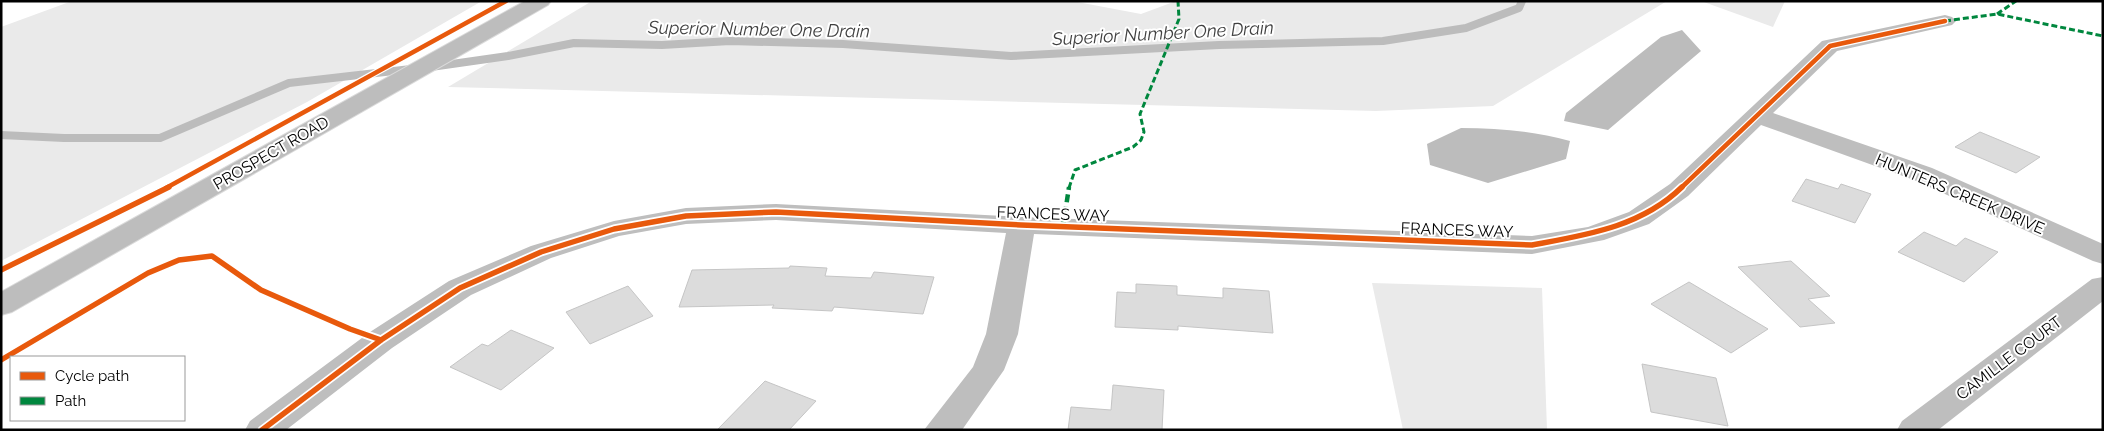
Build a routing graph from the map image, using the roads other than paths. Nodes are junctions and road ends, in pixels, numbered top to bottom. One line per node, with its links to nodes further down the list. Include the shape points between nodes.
1 (542, 1): 7 (main road, PROSPECT ROAD)
2 (1945, 21): 3 (street, FRANCES WAY, via 1830,46)
3 (1758, 116): 4 (street, FRANCES WAY, via 1679,190 1639,218 1594,234 1532,245); 5 (street, HUNTERS CREEK DRIVE, via 1923,174)
4 (1021, 226): 8 (street, FRANCES WAY, via 776,212 686,216 614,229 541,252 460,288 381,340); 9 (street, via 1002,334 988,370 956,415)
5 (2103, 256)
6 (2103, 286): 10 (street, CAMILLE COURT)
7 (1, 305)
8 (262, 430)
9 (941, 430)
10 (1914, 430)

